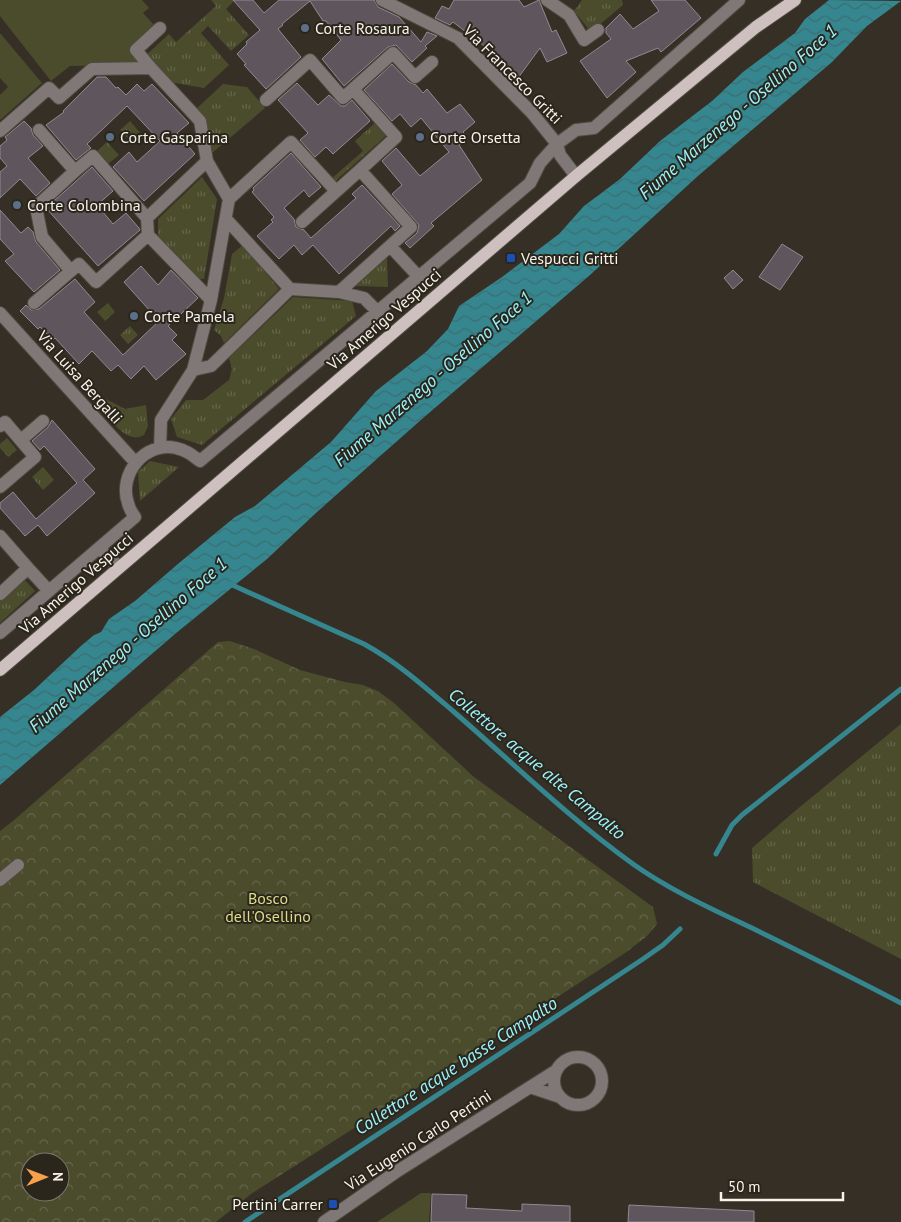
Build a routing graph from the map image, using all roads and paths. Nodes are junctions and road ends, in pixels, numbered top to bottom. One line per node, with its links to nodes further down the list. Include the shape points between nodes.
1 (382, 0): 15 (street, Via Francesco Gritti, via 458,38)
2 (548, 0): 8 (street, via 569,16 584,40)
3 (739, 0): 15 (street, via 594,128 576,130)
4 (783, 0): 6 (main road)
5 (795, 0): 6 (main road, Via Amerigo Vespucci)
6 (756, 27): 19 (main road, Via Amerigo Vespucci)
7 (160, 28): 10 (street, via 136,50)
8 (598, 30)
9 (432, 62): 11 (street, via 415,77 393,53)
10 (152, 68): 14 (street, via 92,69 58,98 49,88); 16 (street, via 200,121)
11 (353, 89): 12 (street, via 343,98 310,60); 17 (street, via 396,137)
12 (266, 100)
13 (39, 130): 18 (street)
14 (0, 131)
15 (558, 144): 19 (street, Via Francesco Gritti, via 560,155); 28 (street, via 540,163 530,183)
16 (207, 161): 21 (street); 22 (street)
17 (360, 170): 20 (street); 26 (street, via 411,227)
18 (76, 172): 22 (street, via 93,156); 27 (street, via 36,207 42,237)
19 (576, 176): 44 (main road, Via Amerigo Vespucci)
20 (336, 191): 21 (street, via 291,142); 24 (street)
21 (229, 199): 23 (street)
22 (147, 218): 25 (street)
23 (227, 220): 29 (street); 31 (street)
24 (302, 222)
25 (148, 235): 27 (street, via 96,282); 31 (street)
26 (390, 246): 28 (street); 30 (street)
27 (75, 267): 32 (street)
28 (418, 276): 33 (street)
29 (290, 289): 30 (street); 35 (street, via 211,366)
30 (339, 292): 33 (street, via 364,298)
31 (211, 300): 35 (street)
32 (34, 303)
33 (377, 311): 39 (street, via 200,461 188,452)
34 (0, 313): 40 (street, Via Luisa Bergalli)
35 (193, 370): 39 (street, via 161,420)
36 (43, 421): 38 (street)
37 (0, 426): 38 (street, via 4,422)
38 (20, 440): 41 (street, via 37,459)
39 (160, 448): 40 (street)
40 (135, 462): 43 (street, via 128,475 126,489 128,504 135,517)
41 (0, 487)
42 (0, 536): 45 (street)
43 (99, 548): 44 (street); 46 (street)
44 (119, 567): 49 (main road, Via Amerigo Vespucci)
45 (28, 568): 46 (street); 47 (street)
46 (49, 591): 48 (street)
47 (0, 594)
48 (0, 633)
49 (0, 670)
50 (18, 865): 51 (street)
51 (0, 880)
52 (557, 1070): 53 (street, Via Eugenio Carlo Pertini); 54 (street, via 554,1084); 54 (street, via 567,1060 580,1057 594,1062 601,1074 601,1088 593,1100 572,1104)
53 (530, 1088): 54 (street); 55 (street, Via Eugenio Carlo Pertini, via 396,1172)
54 (560, 1097)
55 (324, 1222)

